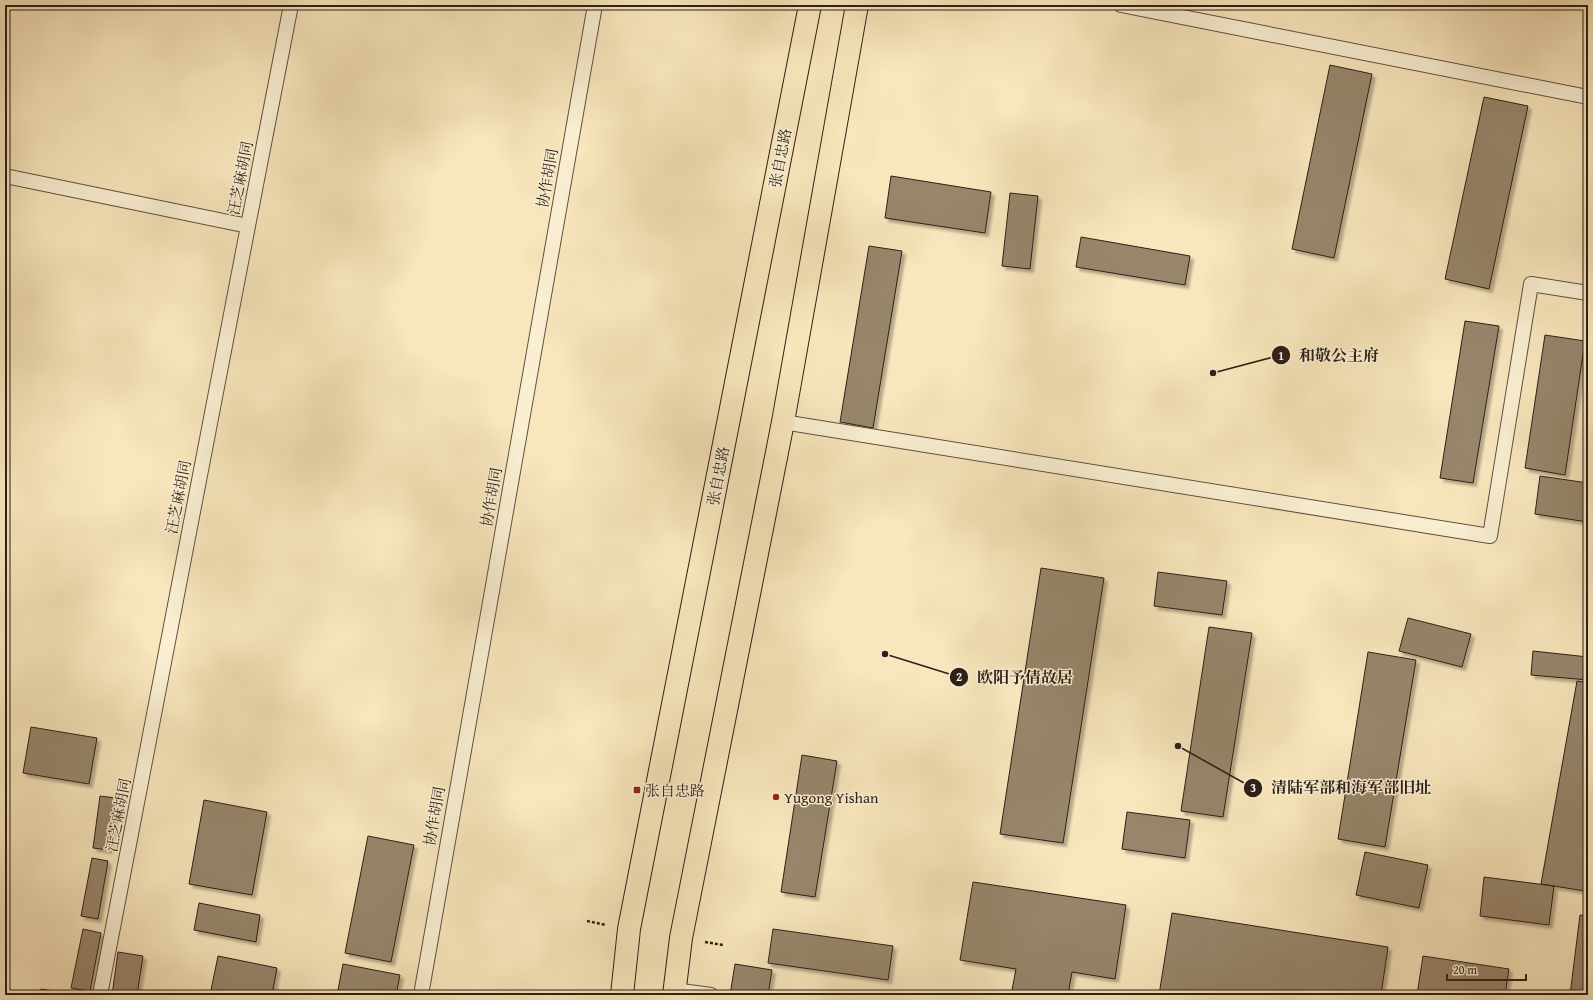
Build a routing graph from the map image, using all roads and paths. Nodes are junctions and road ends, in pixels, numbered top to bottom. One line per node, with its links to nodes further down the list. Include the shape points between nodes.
1 (291, 5): 8 (lane, 汪芝麻胡同)
2 (595, 5): 13 (lane, 协作胡同)
3 (810, 5): 14 (main road, 张自忠路, via 630,929)
4 (857, 5): 10 (main road)
5 (1121, 5): 6 (lane)
6 (1588, 97)
7 (5, 176): 8 (lane)
8 (248, 226): 12 (lane, 汪芝麻胡同)
9 (1588, 292): 10 (lane, via 1531,284 1490,536)
10 (783, 422): 11 (main road, via 681,938)
11 (674, 992): 15 (lane)
12 (100, 995)
13 (420, 995)
14 (622, 995)
15 (711, 995)

